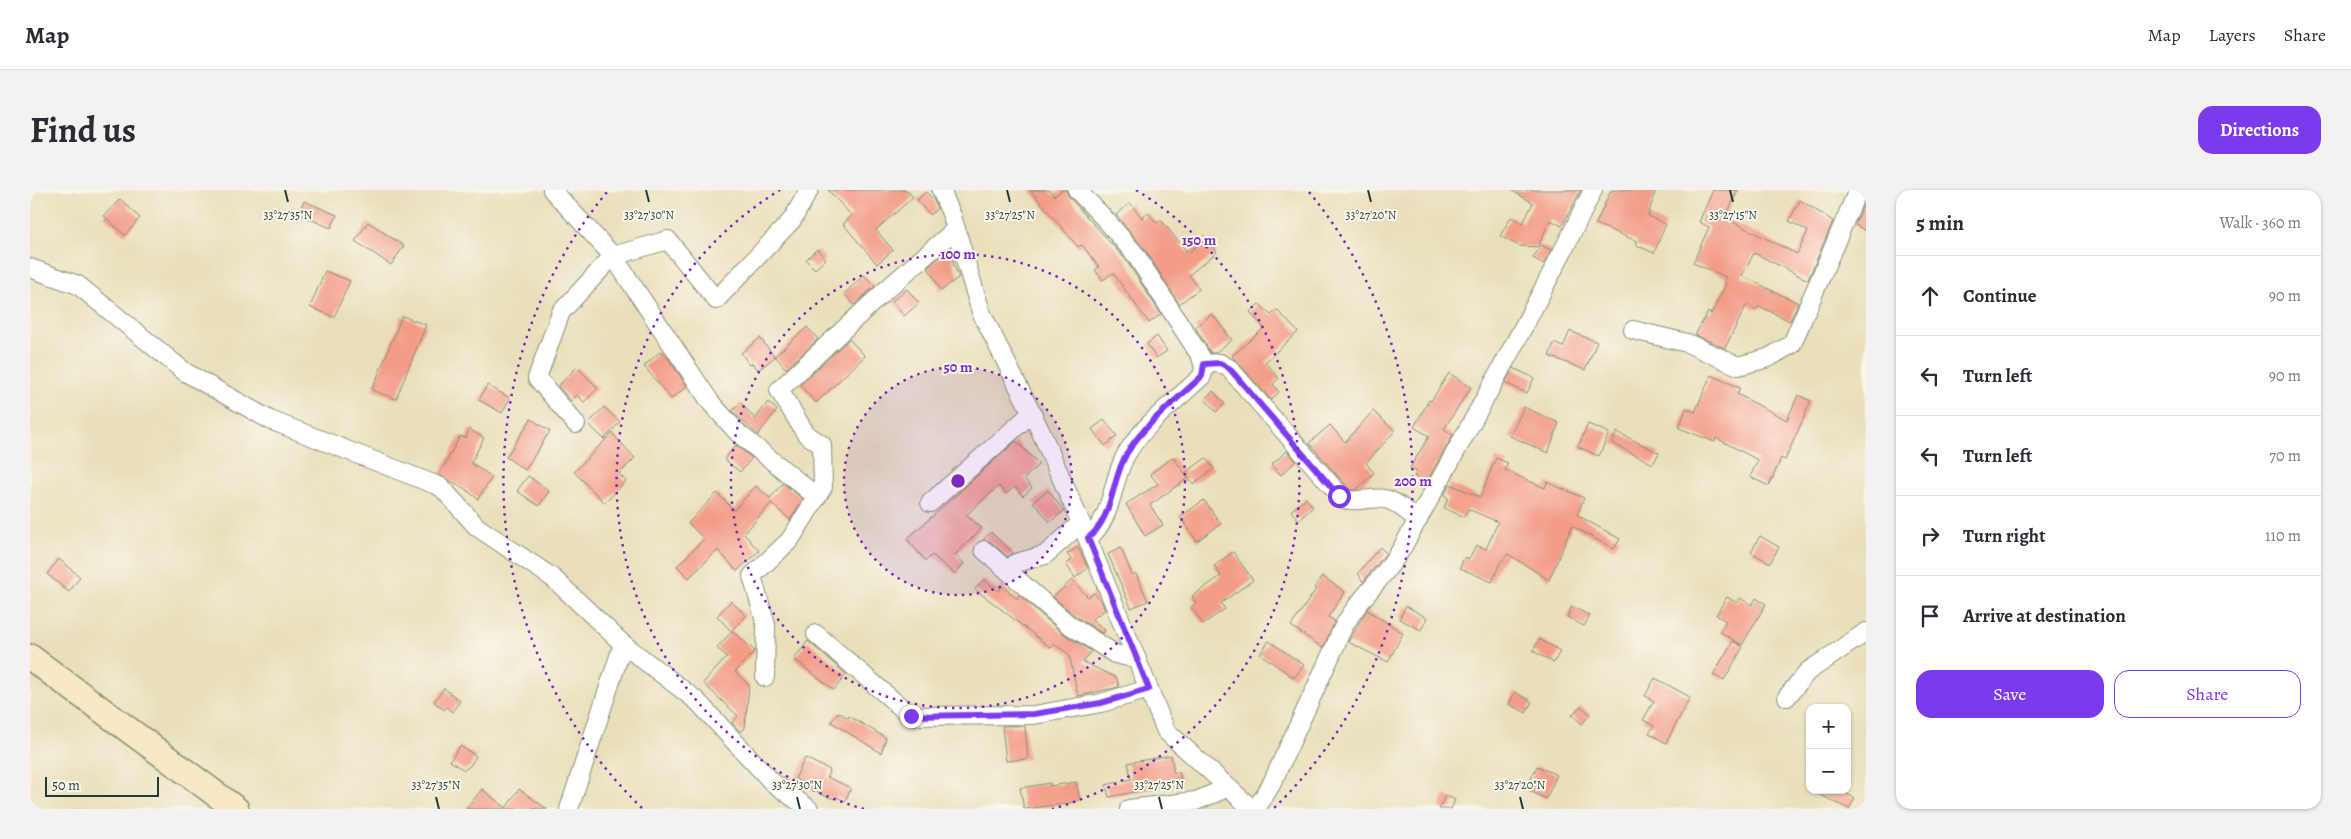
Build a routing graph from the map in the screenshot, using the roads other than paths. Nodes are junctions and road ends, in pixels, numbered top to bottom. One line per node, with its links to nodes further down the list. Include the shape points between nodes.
1 (552, 190): 8 (street)
2 (809, 190): 8 (street, via 792,220 716,300 668,240)
3 (941, 190): 7 (street)
4 (1077, 190): 11 (street, via 1135,254)
5 (1593, 190): 16 (street, via 1508,357)
6 (1858, 190): 10 (street, via 1792,344 1768,358 1738,366 1687,343)
7 (956, 229): 12 (street, via 981,312); 14 (street, via 779,390 806,434 822,445 823,487)
8 (613, 256): 13 (street, via 561,312 537,378); 14 (street, via 711,403 738,433)
9 (30, 268): 22 (street, via 78,285 186,372 270,420 441,487 477,527 553,578)
10 (1632, 330)
11 (1204, 364): 16 (street, via 1220,363 1229,368 1343,499 1382,498 1392,501); 17 (street, via 1202,376 1127,453 1098,529)
12 (1032, 413): 15 (street); 17 (street)
13 (576, 424)
14 (816, 497): 25 (street, via 790,540 752,576 766,625)
15 (930, 503)
16 (1418, 520): 33 (street, via 1398,555 1341,627 1271,785)
17 (1085, 530): 19 (street, via 1045,555 1016,563); 24 (street)
18 (984, 550): 19 (street)
19 (1009, 571): 24 (street, via 1068,624 1115,654)
20 (1866, 632): 27 (street, via 1807,672)
21 (816, 634): 26 (street, via 911,716 1034,714 1101,703)
22 (623, 644): 30 (street); 31 (street, via 698,701 772,782)
23 (30, 657): 29 (main road)
24 (1137, 659): 26 (street)
25 (765, 677)
26 (1149, 689): 28 (street, via 1166,731)
27 (1788, 697)
28 (1227, 788): 32 (street, via 1196,801); 33 (street)
29 (236, 809)
30 (569, 809)
31 (809, 809)
32 (1129, 809)
33 (1254, 809)

